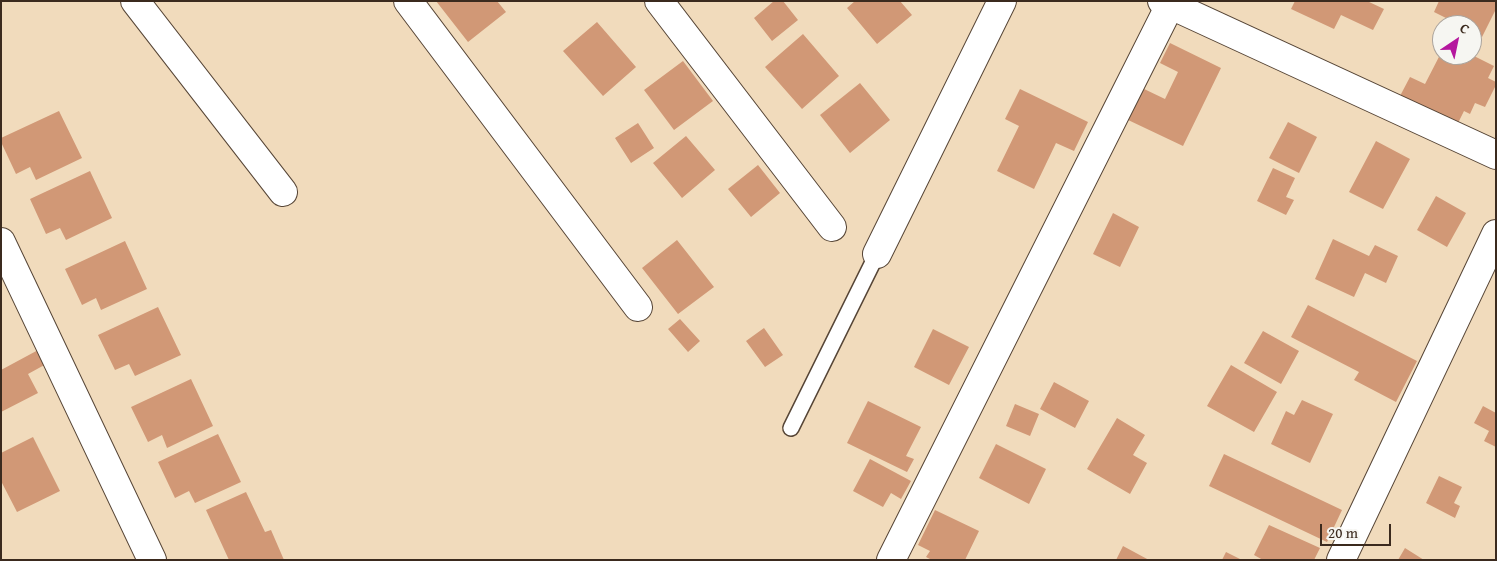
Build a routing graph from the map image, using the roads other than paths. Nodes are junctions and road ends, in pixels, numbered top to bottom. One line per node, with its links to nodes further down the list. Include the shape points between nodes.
1 (135, 1): 7 (street)
2 (408, 1): 12 (street)
3 (659, 1): 8 (street)
4 (1002, 1): 11 (street)
5 (1168, 3): 6 (street); 15 (street)
6 (1496, 155)
7 (283, 192)
8 (832, 227)
9 (1496, 234): 16 (street)
10 (1, 242): 14 (street)
11 (877, 254): 13 (lane)
12 (638, 308)
13 (791, 428)
14 (152, 560)
15 (891, 560)
16 (1341, 560)

